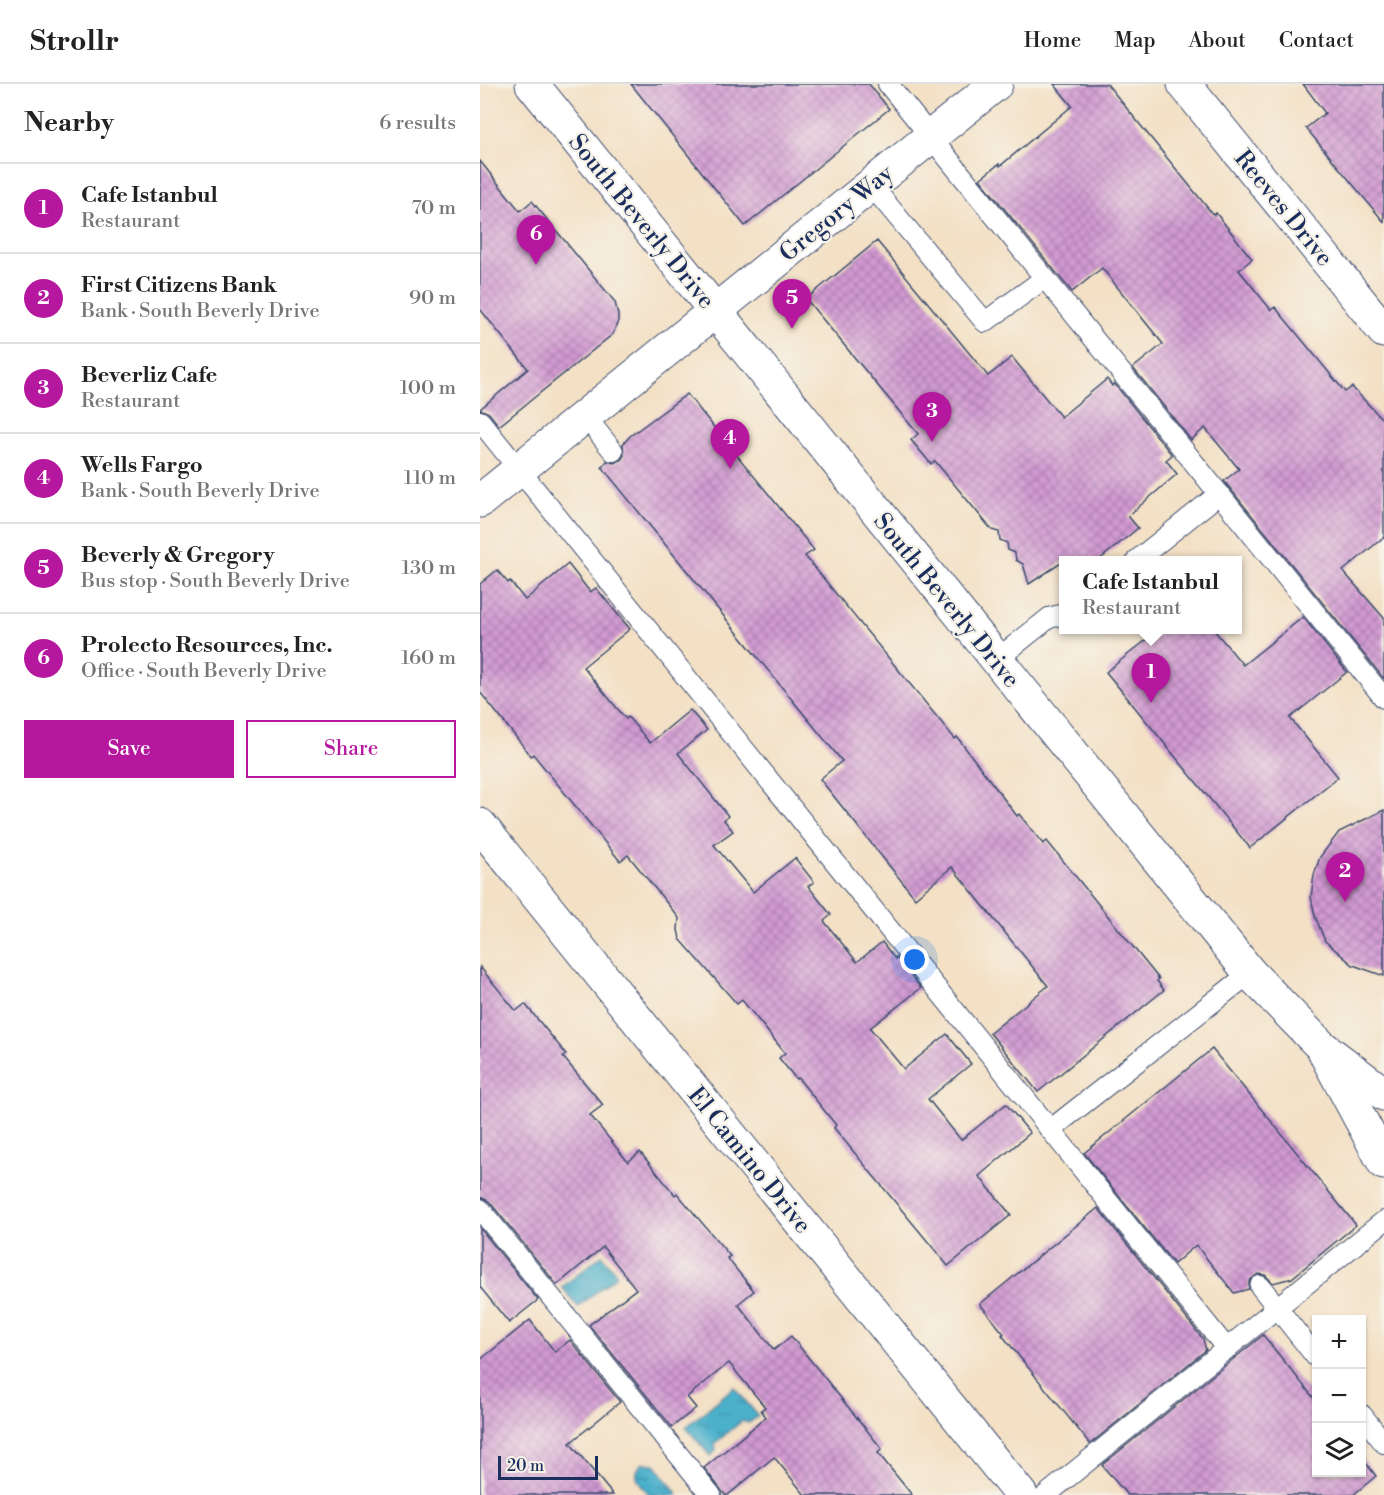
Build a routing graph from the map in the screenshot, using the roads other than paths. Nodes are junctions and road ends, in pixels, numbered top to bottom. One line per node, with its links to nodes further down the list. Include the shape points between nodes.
1 (532, 84): 8 (street, South Beverly Drive)
2 (888, 84): 5 (lane)
3 (996, 84): 5 (street, Gregory Way)
4 (1184, 84): 9 (street, Reeves Drive)
5 (930, 137): 6 (street, Gregory Way); 7 (lane)
6 (871, 185): 7 (lane, via 985,322); 8 (street, Gregory Way)
7 (1045, 279): 14 (lane)
8 (715, 312): 10 (street, Gregory Way); 18 (street, South Beverly Drive)
9 (1384, 332)
10 (585, 416): 12 (lane); 13 (street, Gregory Way)
11 (480, 421): 13 (lane)
12 (613, 451)
13 (519, 469): 15 (street, Gregory Way); 24 (lane)
14 (1219, 494): 16 (lane); 19 (lane)
15 (480, 501)
16 (1143, 556)
17 (1059, 616): 18 (lane, via 1049,618)
18 (996, 660): 21 (street, South Beverly Drive)
19 (1384, 698)
20 (480, 825): 35 (street, El Camino Drive)
21 (1250, 974): 22 (street, South Beverly Drive); 24 (lane)
22 (1321, 1046): 23 (street, South Beverly Drive); 25 (street)
23 (1384, 1094)
24 (1050, 1130): 30 (lane)
25 (1384, 1163)
26 (480, 1209): 34 (lane)
27 (1384, 1221): 29 (lane)
28 (1260, 1286): 29 (lane)
29 (1277, 1308): 30 (lane); 31 (lane)
30 (1227, 1349): 36 (lane)
31 (1312, 1352)
32 (1366, 1420): 33 (lane)
33 (1384, 1443)
34 (711, 1495)
35 (1021, 1495)
36 (1046, 1495)

